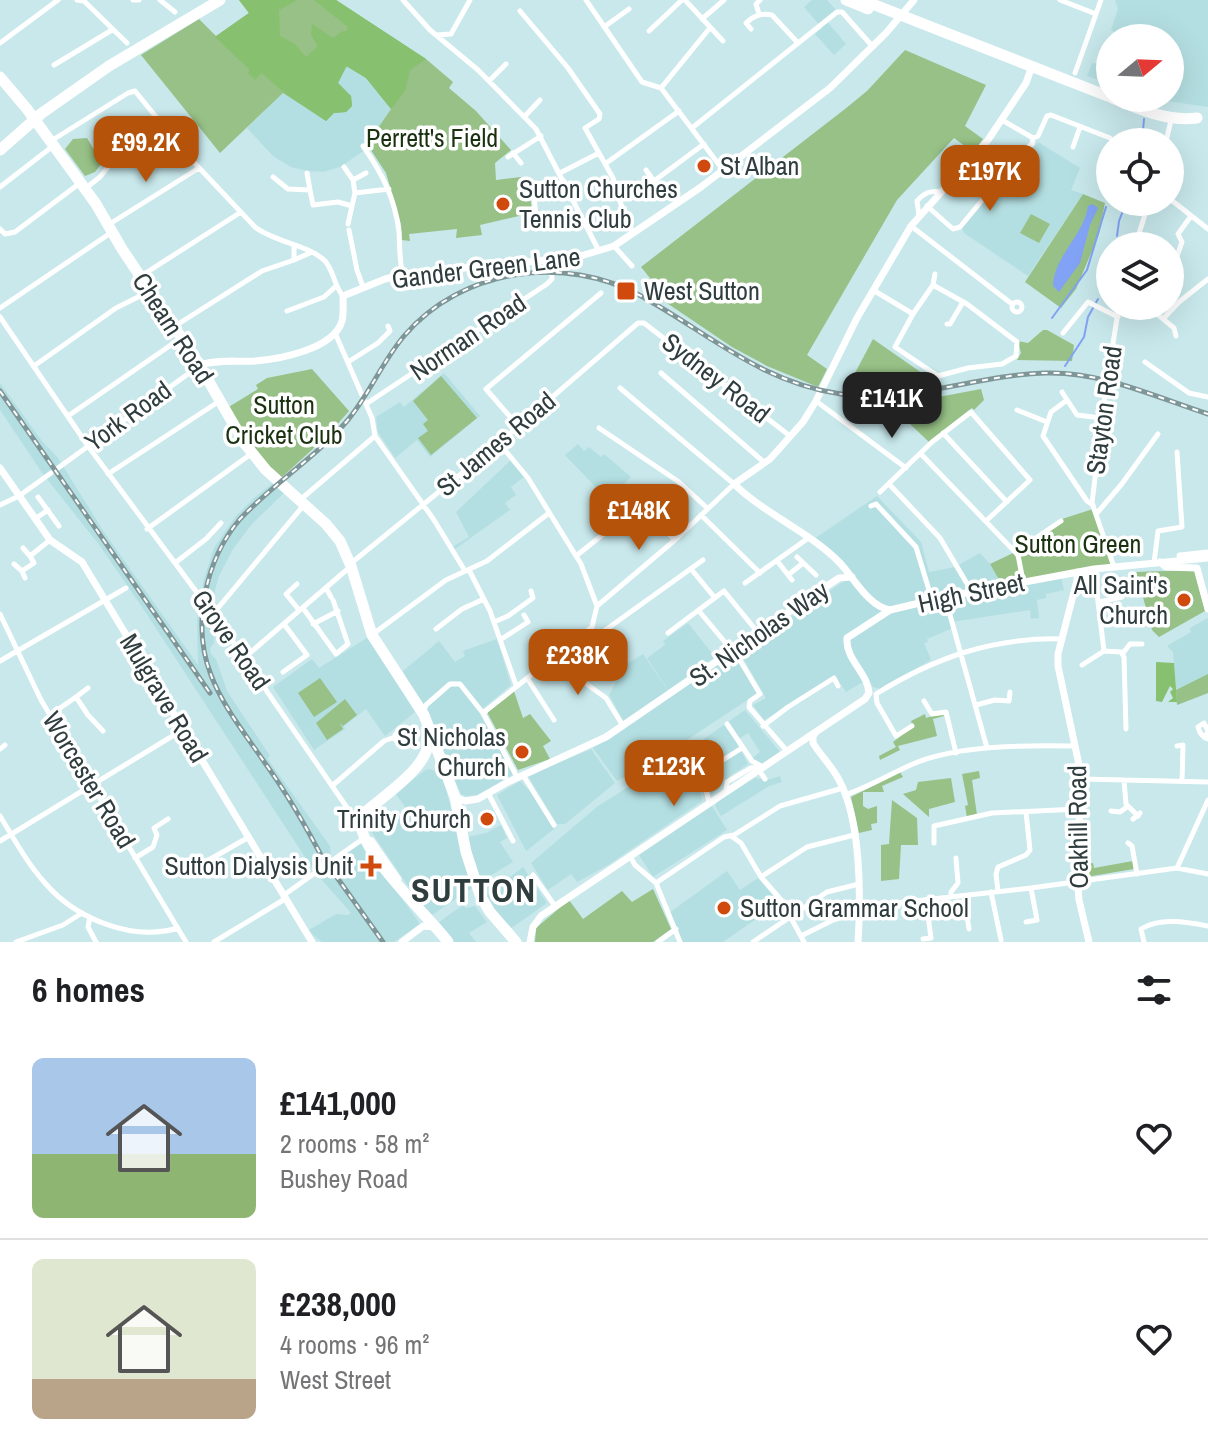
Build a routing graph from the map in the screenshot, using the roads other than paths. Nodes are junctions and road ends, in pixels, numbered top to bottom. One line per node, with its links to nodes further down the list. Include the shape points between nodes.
1 (43, 0): 21 (street)
2 (58, 0): 21 (street)
3 (77, 0): 20 (street)
4 (90, 0): 20 (street)
5 (133, 0): 6 (street)
6 (139, 0)
7 (160, 0): 24 (street)
8 (220, 0): 55 (highway)
9 (403, 0): 35 (street)
10 (470, 0): 34 (street)
11 (586, 0): 29 (street)
12 (683, 0): 28 (street); 33 (street)
13 (724, 0): 28 (street)
14 (760, 0): 25 (street)
15 (846, 0): 27 (highway)
16 (862, 0): 27 (highway)
17 (914, 0): 27 (street, Gander Green Lane)
18 (1060, 0): 26 (street)
19 (1101, 0): 26 (street)
20 (84, 1): 32 (street)
21 (48, 7): 37 (street)
22 (629, 9): 29 (street)
23 (520, 11): 72 (street, via 600,114 585,128)
24 (175, 12)
25 (759, 14): 31 (street, via 746,23); 39 (street, via 774,16)
26 (1096, 14): 45 (street)
27 (900, 16): 41 (street, Gander Green Lane); 44 (highway)
28 (702, 19): 30 (street)
29 (604, 27): 48 (street, via 642,82)
30 (709, 29): 36 (street); 48 (street)
31 (751, 29)
32 (112, 30): 38 (street); 43 (street)
33 (649, 31)
34 (451, 34): 35 (street); 40 (street)
35 (436, 35): 40 (street)
36 (723, 41)
37 (0, 43)
38 (127, 43)
39 (798, 43): 41 (street, via 839,11); 61 (street)
40 (449, 46): 47 (street)
41 (873, 47): 78 (street, Gander Green Lane, via 830,88)
42 (506, 64): 47 (street)
43 (54, 65)
44 (1029, 68): 49 (highway); 58 (street)
45 (1075, 73)
46 (0, 77): 55 (highway)
47 (489, 81): 54 (street)
48 (661, 88): 51 (street)
49 (1096, 92)
50 (540, 100): 54 (street)
51 (679, 110): 61 (street); 74 (street)
52 (1151, 112): 56 (highway)
53 (1178, 112): 57 (highway)
54 (525, 116): 64 (street)
55 (33, 117): 66 (highway); 68 (highway, Cheam Road); 71 (highway)
56 (1170, 117): 57 (highway); 62 (street)
57 (1203, 119)
58 (1002, 120): 65 (street); 89 (street)
59 (1080, 127): 63 (street); 65 (street, via 1049,115); 70 (street)
60 (166, 128): 68 (street, via 133,91); 76 (street); 85 (street)
61 (692, 128): 67 (street)
62 (1168, 128)
63 (1096, 133)
64 (541, 136): 73 (street, via 510,155); 81 (street)
65 (1033, 138): 93 (street, via 958,228)
66 (0, 142)
67 (704, 144): 77 (street, via 654,181); 78 (street)
68 (52, 145): 85 (highway, Cheam Road); 86 (street)
69 (363, 146): 87 (street)
70 (1073, 147)
71 (0, 150)
72 (599, 153): 74 (street); 81 (street)
73 (521, 163)
74 (605, 164): 105 (street)
75 (344, 167): 83 (street)
76 (199, 168): 95 (street); 101 (street)
77 (646, 170)
78 (723, 170): 105 (street, Gander Green Lane)
79 (307, 173): 88 (street)
80 (366, 173): 83 (street)
81 (560, 173): 84 (street)
82 (274, 178): 88 (street, via 288,189)
83 (353, 180): 90 (street)
84 (564, 181): 97 (street, via 534,197 536,215); 108 (street)
85 (83, 185): 101 (highway, Cheam Road); 102 (street, via 15,232)
86 (0, 187)
87 (389, 189): 90 (street); 114 (street)
88 (310, 190): 91 (street)
89 (941, 192): 93 (street); 98 (street, via 921,196)
90 (355, 193): 92 (street)
91 (313, 205): 92 (street); 96 (street)
92 (352, 206): 119 (street, via 349,227)
93 (927, 206): 98 (street)
94 (1184, 210): 99 (street)
95 (241, 212): 106 (street, via 259,230); 115 (street)
96 (314, 213)
97 (550, 214)
98 (919, 216): 100 (street)
99 (1191, 216): 103 (street); 104 (street)
100 (911, 226): 121 (street); 126 (street)
101 (110, 228): 115 (highway, Cheam Road); 128 (street)
102 (0, 229)
103 (1208, 229)
104 (1179, 232)
105 (633, 233): 107 (street, Gander Green Lane)
106 (294, 246): 109 (street); 110 (street)
107 (614, 246): 108 (street, Gander Green Lane); 112 (street)
108 (600, 252): 111 (street, Gander Green Lane)
109 (310, 253): 110 (street); 118 (street, via 325,262)
110 (294, 260): 136 (street, via 262,271)
111 (551, 263): 114 (street, Gander Green Lane); 153 (street, Norman Road, via 551,281)
112 (632, 266)
113 (935, 274): 117 (street)
114 (403, 275): 119 (street, Gander Green Lane)
115 (141, 276): 120 (highway, Cheam Road)
116 (1207, 282): 124 (street)
117 (932, 285): 125 (street); 130 (street)
118 (336, 286): 123 (street); 129 (street, via 324,297)
119 (363, 287): 123 (street, Gander Green Lane)
120 (151, 290): 136 (highway, Cheam Road); 145 (street)
121 (873, 290): 130 (street); 151 (street)
122 (601, 293): 158 (street, via 486,389)
123 (343, 296): 138 (street, via 342,321)
124 (1184, 298)
125 (963, 302): 130 (street, via 1017,342 1016,356 1002,364 938,376 895,347); 135 (street)
126 (1012, 304)
127 (1096, 304): 139 (street, via 1085,304)
128 (0, 308)
129 (287, 311)
130 (913, 314)
131 (0, 317): 145 (street, Grove Road)
132 (1117, 320): 156 (street, Stayton Road)
133 (1164, 320): 140 (street)
134 (641, 322): 158 (street, St James Road); 163 (street, Sydney Road)
135 (947, 324)
136 (175, 326): 141 (highway, Cheam Road)
137 (388, 326): 142 (street, via 385,337)
138 (335, 333): 142 (street); 144 (street, via 315,347 282,357)
139 (1063, 333)
140 (1176, 336)
141 (182, 337): 144 (highway, Cheam Road); 155 (street)
142 (348, 362): 153 (street)
143 (1145, 362): 149 (street, via 1189,393)
144 (200, 365): 152 (highway, Cheam Road); 165 (street, York Road)
145 (34, 366): 155 (street, Grove Road)
146 (661, 373): 169 (street)
147 (620, 388): 175 (street)
148 (1062, 392): 150 (street)
149 (1208, 397)
150 (1067, 400): 156 (street, via 1077,415); 157 (street, via 1053,409)
151 (816, 401): 163 (street); 172 (street)
152 (219, 402): 167 (highway, Cheam Road); 174 (street)
153 (366, 404): 162 (street)
154 (1017, 410): 157 (street)
155 (68, 416): 165 (street, Grove Road)
156 (1101, 418): 186 (street, Stayton Road)
157 (1047, 422): 186 (street, via 1045,439)
158 (518, 426): 164 (street, St James Road)
159 (599, 428): 188 (street, via 679,482)
160 (943, 433): 168 (street); 181 (street); 181 (street, via 971,412 1029,478)
161 (1158, 434): 191 (street)
162 (375, 436): 182 (street); 183 (street)
163 (790, 436): 169 (street)
164 (499, 443): 183 (street, St James Road); 190 (street)
165 (88, 446): 171 (street, York Road); 174 (street, Grove Road)
166 (1177, 452): 213 (street, via 1182,527 1158,531)
167 (252, 453): 182 (highway, Cheam Road); 198 (street)
168 (921, 454): 172 (street); 194 (street)
169 (765, 463): 175 (street)
170 (0, 468): 179 (street, Mulgrave Road)
171 (58, 468)
172 (906, 468): 176 (street)
173 (51, 473): 179 (street)
174 (108, 474): 198 (street, Grove Road)
175 (734, 484): 188 (street); 199 (street)
176 (889, 484): 178 (street); 233 (street, via 940,538)
177 (624, 491): 185 (street)
178 (880, 492)
179 (19, 496): 184 (street); 193 (street, Mulgrave Road)
180 (38, 497): 189 (street)
181 (1007, 502): 194 (street)
182 (302, 503): 215 (highway, Cheam Road, via 340,541); 251 (street)
183 (423, 504): 215 (street, St James Road); 221 (street)
184 (0, 505)
185 (640, 505): 201 (street); 205 (street)
186 (1093, 505): 191 (street, Stayton Road)
187 (871, 506): 239 (street, via 876,504 916,547)
188 (707, 508): 192 (street)
189 (48, 510): 193 (street); 197 (street)
190 (549, 513): 205 (street); 221 (street)
191 (1097, 513): 217 (street, Stayton Road)
192 (701, 515): 201 (street); 223 (street)
193 (35, 519): 200 (street, Mulgrave Road)
194 (986, 521): 203 (street)
195 (1061, 521): 203 (street)
196 (221, 523): 211 (street)
197 (59, 526)
198 (147, 529): 211 (street, Grove Road)
199 (807, 539): 209 (street); 212 (street)
200 (50, 540): 204 (street); 240 (street, Mulgrave Road, via 82,562)
201 (675, 540): 243 (street)
202 (23, 548): 204 (street)
203 (1018, 555): 227 (street)
204 (30, 556): 210 (street)
205 (576, 556): 243 (street)
206 (1208, 556): 213 (street)
207 (797, 557): 216 (street)
208 (703, 560): 219 (street)
209 (778, 562): 216 (street, via 790,577); 223 (street)
210 (34, 563): 214 (street, via 23,574); 218 (street)
211 (175, 563): 251 (street, Grove Road)
212 (839, 563): 225 (street); 226 (street)
213 (1157, 563): 217 (street, High Street); 246 (street, via 1197,568)
214 (14, 564)
215 (350, 564): 231 (street, St James Road); 262 (highway, Cheam Road)
216 (802, 564): 224 (street)
217 (1114, 567): 220 (street, High Street)
218 (38, 569)
219 (691, 569): 236 (street); 259 (street)
220 (1094, 569): 222 (street, High Street); 241 (street)
221 (467, 571): 237 (street); 262 (street, via 446,580)
222 (1077, 572): 227 (street, High Street); 263 (street, Oakhill Road)
223 (760, 573): 228 (street)
224 (816, 575)
225 (852, 577): 226 (street, St. Nicholas Way); 242 (street)
226 (839, 578): 260 (street, St. Nicholas Way)
227 (1023, 581): 233 (street, High Street)
228 (745, 583)
229 (297, 584): 245 (street, via 284,593)
230 (126, 588): 240 (street)
231 (326, 588): 245 (street, St James Road); 248 (street)
232 (531, 591): 244 (street, via 533,598)
233 (972, 592): 234 (street, High Street)
234 (945, 597): 239 (street, High Street); 271 (street)
235 (1122, 597): 241 (street)
236 (715, 598): 249 (street); 260 (street, via 725,592)
237 (484, 599): 254 (street); 258 (street)
238 (515, 599): 244 (street)
239 (932, 600): 247 (street, High Street)
240 (105, 601): 269 (street); 302 (street, Mulgrave Road)
241 (1099, 602): 270 (street)
242 (877, 605): 247 (street); 253 (street)
243 (597, 606): 257 (street)
244 (521, 607): 254 (street)
245 (301, 609): 255 (street, St James Road); 256 (street)
246 (1208, 609)
247 (890, 610): 253 (street, High Street)
248 (338, 611): 256 (street); 256 (street, via 348,646 336,654)
249 (699, 611): 261 (street); 267 (street)
250 (0, 614): 269 (street, Worcester Road)
251 (213, 614): 273 (street, Grove Road)
252 (524, 615): 264 (street, via 528,622)
253 (874, 620): 280 (street, High Street, via 847,638 847,649)
254 (494, 622): 264 (street)
255 (284, 624): 273 (street, St James Road); 278 (street, via 307,655)
256 (313, 624)
257 (594, 624): 259 (street); 268 (street)
258 (436, 629)
259 (604, 631): 265 (street)
260 (761, 631): 267 (street, St. Nicholas Way)
261 (668, 633)
262 (372, 635): 286 (highway, Cheam Road)
263 (1062, 639): 271 (street); 308 (street, Oakhill Road, via 1058,666)
264 (500, 640): 281 (street)
265 (593, 643): 274 (street, via 611,663); 276 (street)
266 (1142, 644): 272 (street, via 1130,644)
267 (733, 647): 299 (street, St. Nicholas Way); 300 (street, via 760,695 748,705)
268 (567, 649): 276 (street); 279 (street)
269 (18, 650): 275 (street); 294 (street, Worcester Road)
270 (1104, 651): 272 (street); 277 (street)
271 (961, 652): 284 (street); 290 (street)
272 (1123, 653): 303 (street)
273 (244, 658): 328 (street, Grove Road)
274 (622, 660)
275 (0, 661)
276 (573, 662): 299 (street, via 584,683 606,698)
277 (1082, 665)
278 (283, 672)
279 (527, 678): 281 (street); 296 (street)
280 (868, 684): 284 (street); 305 (street, via 867,697)
281 (516, 685): 292 (street)
282 (838, 686): 288 (street, via 834,678)
283 (88, 688): 287 (street)
284 (883, 690): 301 (street, via 875,698 896,736)
285 (1010, 692): 290 (street, via 1009,701)
286 (410, 693): 295 (highway, Cheam Road); 318 (highway, Cheam Road, via 429,741)
287 (76, 697): 294 (street); 304 (street)
288 (799, 700): 291 (street); 293 (street)
289 (924, 701): 315 (street, via 932,714 946,712)
290 (976, 705): 311 (street)
291 (804, 709)
292 (483, 713): 295 (street, via 460,684 453,683 426,705); 320 (street)
293 (778, 714): 297 (street); 300 (street)
294 (50, 715): 327 (street, Worcester Road)
295 (424, 715): 319 (highway, Cheam Road)
296 (554, 720)
297 (783, 721)
298 (727, 724): 310 (street)
299 (623, 726): 320 (street, St. Nicholas Way)
300 (763, 726): 313 (street)
301 (912, 726)
302 (184, 729): 327 (street); 348 (street, Mulgrave Road)
303 (1126, 729)
304 (103, 731)
305 (817, 731): 307 (street); 314 (street, via 813,740)
306 (395, 737): 328 (street)
307 (801, 742): 313 (street); 314 (street)
308 (1074, 746): 311 (street); 323 (street, Oakhill Road)
309 (1177, 746): 325 (street, via 1183,745)
310 (742, 748): 316 (street); 317 (street)
311 (987, 748): 315 (street)
312 (688, 750): 334 (street, via 702,773)
313 (787, 751): 317 (street)
314 (818, 751): 330 (street)
315 (956, 753): 330 (street, via 914,763)
316 (718, 763)
317 (757, 766): 321 (street); 322 (street); 329 (street)
318 (417, 767): 319 (highway, via 431,764); 344 (highway)
319 (446, 773): 332 (highway, Cheam Road)
320 (520, 776): 331 (street, St. Nicholas Way); 343 (street)
321 (735, 778): 329 (street)
322 (765, 779)
323 (1082, 779): 324 (street); 336 (street, Oakhill Road)
324 (1124, 780): 325 (street); 335 (street)
325 (1182, 781): 326 (street)
326 (1208, 782)
327 (93, 785): 345 (street); 354 (street, Worcester Road)
328 (332, 786): 344 (street, Grove Road)
329 (728, 790): 334 (street)
330 (844, 792): 346 (street, via 780,806); 347 (street)
331 (488, 793): 332 (street, St. Nicholas Way, via 473,801); 350 (street)
332 (455, 797): 392 (highway, Cheam Road, via 479,891)
333 (1208, 800): 337 (street)
334 (709, 802): 353 (street)
335 (1127, 807): 338 (street); 341 (street)
336 (1079, 809): 339 (street); 362 (street, Oakhill Road)
337 (1206, 810): 356 (street)
338 (1111, 811)
339 (1026, 812): 352 (street, via 992,813 934,826); 366 (street, via 1030,850 998,867)
340 (0, 816): 345 (street)
341 (1137, 816)
342 (168, 819): 354 (street, via 154,828 153,847)
343 (554, 825)
344 (362, 827): 368 (street, via 335,859); 376 (highway, Grove Road)
345 (12, 835): 349 (street); 373 (street, via 46,884)
346 (731, 835): 361 (street); 363 (street)
347 (854, 835): 361 (street, via 807,847); 364 (street)
348 (249, 837): 357 (street); 368 (street, Mulgrave Road)
349 (0, 841)
350 (513, 841)
351 (1142, 842): 358 (street, via 1130,844)
352 (934, 843)
353 (630, 856): 363 (street); 371 (street)
354 (135, 858): 379 (street, Worcester Road)
355 (956, 858): 369 (street, via 958,883)
356 (1177, 868): 358 (street); 359 (street)
357 (193, 869)
358 (1137, 874): 362 (street)
359 (1208, 874)
360 (533, 875): 371 (street)
361 (761, 877): 374 (street)
362 (1077, 882): 365 (street); 398 (street, Oakhill Road)
363 (656, 883): 380 (street)
364 (860, 884): 372 (street); 374 (street, via 827,892)
365 (1031, 888): 366 (street); 377 (street, via 1037,920)
366 (994, 892): 367 (street); 384 (street)
367 (964, 896): 369 (street); 381 (street)
368 (284, 897): 388 (street); 389 (street, Mulgrave Road)
369 (951, 897): 370 (street)
370 (926, 900): 372 (street); 383 (street, via 934,938)
371 (555, 906): 393 (street, via 539,917)
372 (860, 909): 382 (street); 397 (street)
373 (82, 913): 375 (street); 385 (street)
374 (790, 916): 382 (street); 396 (street)
375 (90, 917): 379 (street, via 124,931); 386 (street, via 88,927)
376 (426, 922): 390 (street); 391 (highway, Grove Road)
377 (1026, 922)
378 (1208, 926): 399 (street, via 1180,921 1149,925 1141,929)
379 (178, 928): 387 (street, Worcester Road)
380 (676, 929): 394 (street); 395 (street)
381 (969, 929)
382 (803, 939)
383 (923, 939)
384 (1001, 940)
385 (16, 942)
386 (96, 942)
387 (186, 942)
388 (214, 942)
389 (312, 942)
390 (402, 942)
391 (448, 942)
392 (516, 942)
393 (530, 942)
394 (658, 942)
395 (680, 942)
396 (753, 942)
397 (858, 942)
398 (1089, 942)
399 (1144, 942)

